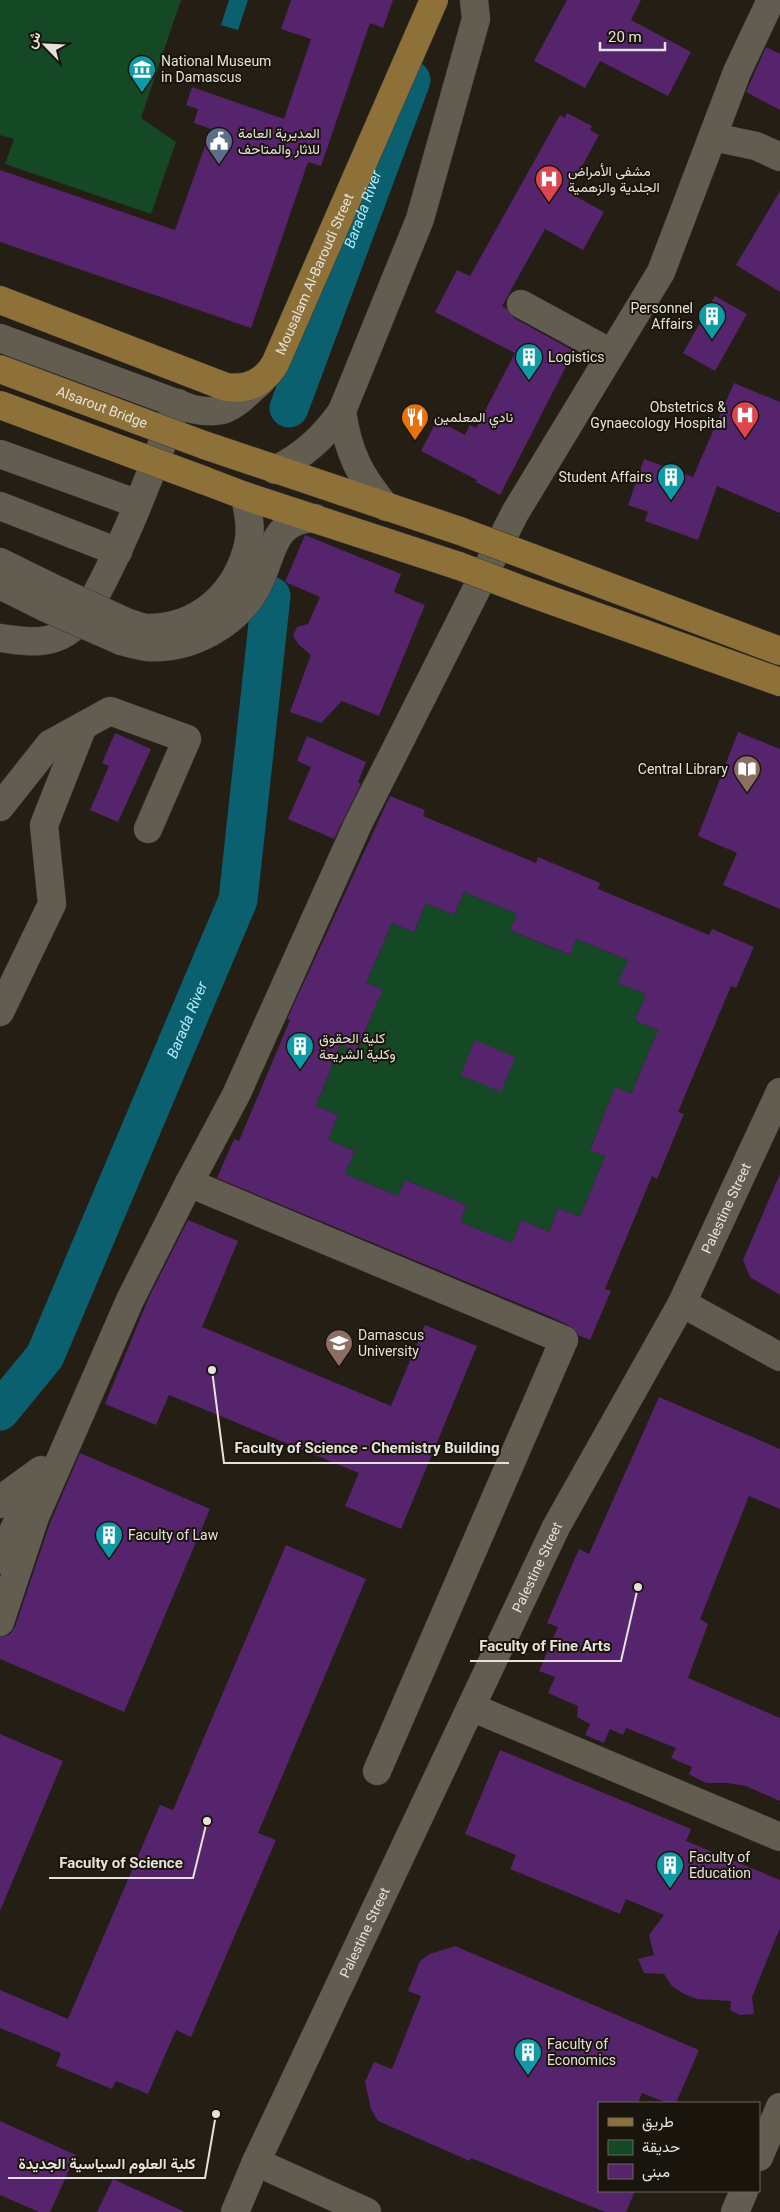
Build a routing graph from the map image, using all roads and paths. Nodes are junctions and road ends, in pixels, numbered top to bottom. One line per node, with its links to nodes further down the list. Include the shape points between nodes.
1 (434, 0): 11 (main road, Mousalam Al-Baroudi Street, via 274,364)
2 (474, 0): 14 (street, via 476,19 422,211)
3 (771, 0): 4 (street, via 737,72)
4 (714, 137): 5 (street, via 756,146); 9 (street, via 661,272)
5 (780, 157)
6 (0, 300): 11 (main road, via 226,388 245,388)
7 (521, 304): 9 (street)
8 (0, 338): 12 (street, Mousalam Al-Baroudi Street)
9 (612, 353): 35 (street, via 515,513 358,824 236,1095)
10 (0, 369): 16 (main road, Alsarout Bridge, bridge)
11 (261, 381): 12 (street, Mousalam Al-Baroudi Street, via 223,411 209,412)
12 (178, 403): 18 (street)
13 (0, 405): 17 (main road, bridge)
14 (342, 411): 16 (street, via 313,446); 20 (street, via 355,463 368,486)
15 (0, 454): 18 (street)
16 (275, 470): 20 (main road, Alsarout Bridge)
17 (245, 496): 21 (main road); 26 (street, via 250,520 248,544 230,588 214,606 193,619)
18 (138, 504): 22 (street)
19 (0, 506): 22 (street)
20 (386, 507): 28 (main road, Alsarout Bridge, bridge, via 460,531)
21 (315, 518): 26 (street, via 296,521 280,532 258,586 233,617 217,628 192,640 164,646 146,646); 29 (main road, bridge, via 459,566)
22 (118, 552): 27 (street, via 84,616 66,633 42,642)
23 (0, 562): 25 (street)
24 (0, 585): 25 (street)
25 (52, 599): 26 (street, bridge)
26 (123, 631)
27 (0, 638)
28 (780, 651)
29 (780, 682)
30 (83, 726): 31 (street, via 50,744); 32 (street, via 110,711 187,739); 33 (street, via 44,824 52,904)
31 (0, 807)
32 (148, 829)
33 (0, 1012)
34 (780, 1092): 36 (street, Palestine Street)
35 (189, 1183): 40 (street, via 130,1300 35,1517); 42 (street, via 564,1340)
36 (682, 1303): 37 (street); 41 (street, Palestine Street, via 556,1527)
37 (780, 1358)
38 (0, 1504): 39 (street, via 4,1497 41,1470)
39 (0, 1560)
40 (0, 1622)
41 (471, 1707): 43 (street); 46 (street, Palestine Street)
42 (377, 1771)
43 (780, 1837)
44 (780, 2108): 45 (street)
45 (760, 2155)
46 (256, 2162): 48 (street, Palestine Street); 49 (street)
47 (744, 2192): 50 (street)
48 (235, 2212)
49 (367, 2212)
50 (735, 2212)

